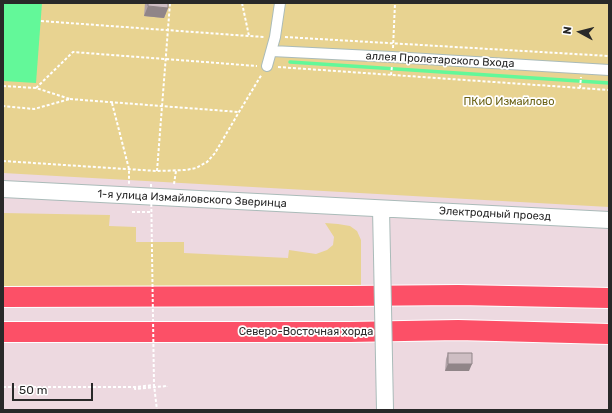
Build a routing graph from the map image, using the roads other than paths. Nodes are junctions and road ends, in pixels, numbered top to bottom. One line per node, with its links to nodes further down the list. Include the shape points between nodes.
1 (280, 3): 2 (street)
2 (272, 51): 3 (street); 4 (street, аллея Пролетарского Входа)
3 (267, 66)
4 (609, 70)
5 (3, 190): 6 (street, 1-я улица Измайловского Зверинца)
6 (381, 208): 7 (street, Электродный проезд); 12 (street, bridge)
7 (609, 220)
8 (3, 297): 9 (main road, via 458,294)
9 (609, 298)
10 (3, 332): 11 (main road, Северо-Восточная хорда, via 458,330)
11 (609, 334)
12 (385, 410)

